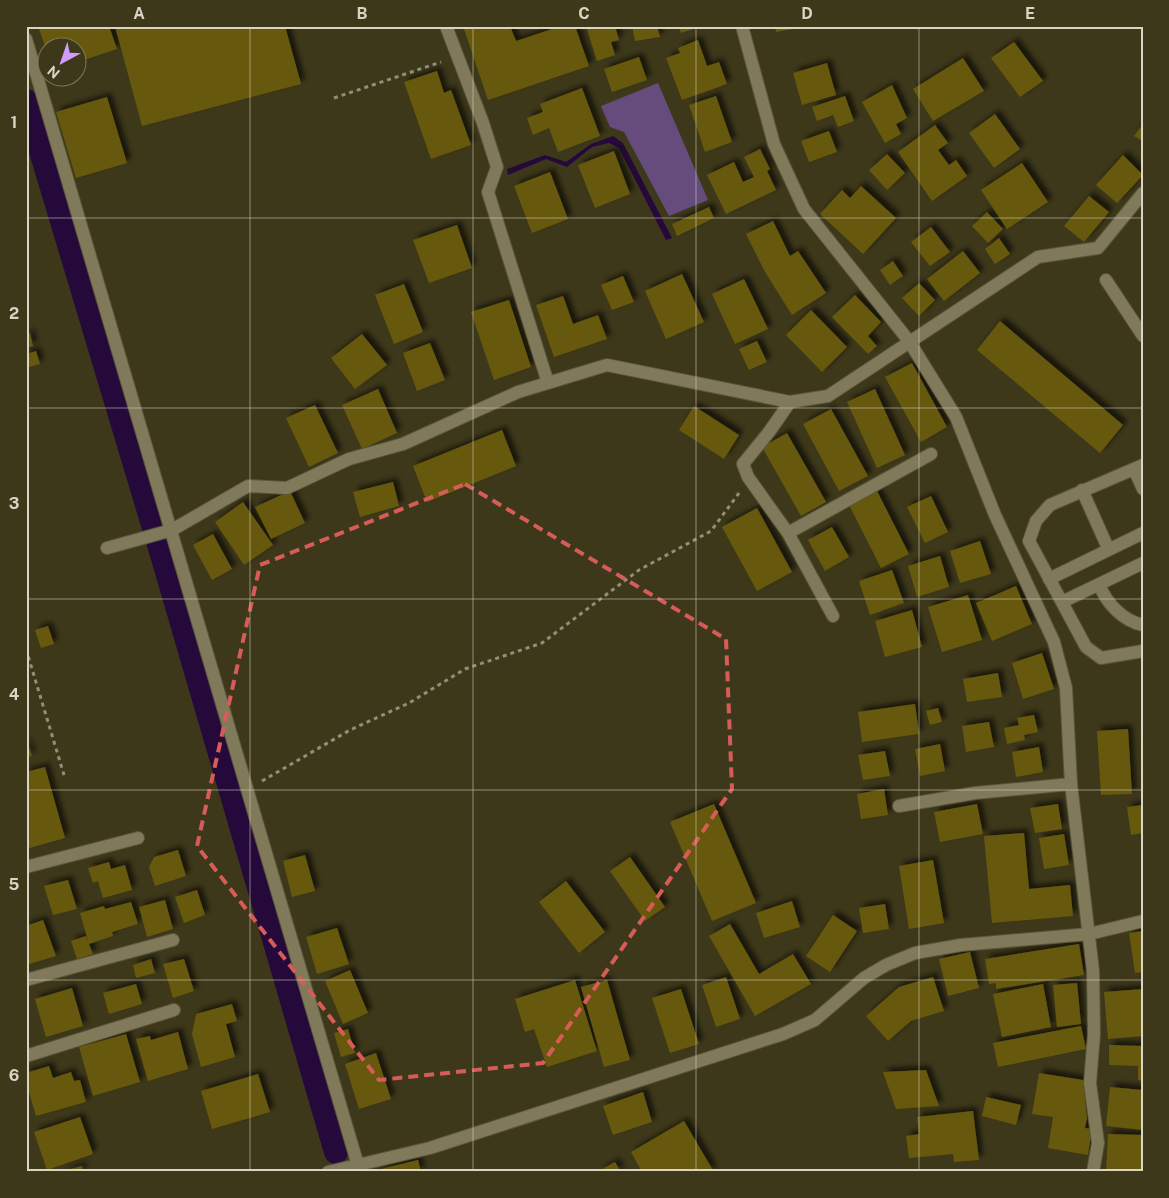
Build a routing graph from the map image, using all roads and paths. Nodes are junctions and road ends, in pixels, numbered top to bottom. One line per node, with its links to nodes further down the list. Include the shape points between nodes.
1 (446, 26): 4 (street)
2 (742, 26): 9 (street, via 774,144 804,209)
3 (26, 39): 17 (street)
4 (458, 56): 5 (path); 10 (street, via 497,167 488,192)
5 (334, 98)
6 (1143, 193): 9 (street, via 1098,248 1038,256)
7 (1106, 280): 8 (street)
8 (1141, 330)
9 (909, 342): 11 (street, via 828,396); 31 (street, via 956,417 995,515 1054,642 1066,688)
10 (548, 383): 11 (street, via 607,365); 17 (street, via 518,392 403,444 349,459 287,488 248,486)
11 (790, 402): 14 (street, via 743,464)
12 (931, 454): 18 (street)
13 (1138, 467): 15 (street); 16 (street)
14 (748, 477): 18 (street); 32 (path, via 734,502 711,531 639,570 542,643 465,669)
15 (1143, 489)
16 (1082, 490): 21 (street); 23 (street, via 1050,505 1036,521 1029,541)
17 (172, 530): 20 (street); 32 (street)
18 (788, 533): 26 (street)
19 (1143, 533): 21 (street)
20 (107, 548)
21 (1108, 548): 23 (street)
22 (1143, 563): 24 (street)
23 (1049, 579): 25 (street)
24 (1099, 584): 25 (street); 27 (street, via 1114,608 1133,623)
25 (1062, 602): 29 (street, via 1086,647 1101,658)
26 (833, 616)
27 (1143, 625)
28 (26, 649): 30 (path)
29 (1143, 651)
30 (64, 774)
31 (1071, 784): 33 (street, via 975,793); 37 (street)
32 (248, 788): 42 (street)
33 (900, 806)
34 (138, 838): 35 (street)
35 (26, 866)
36 (1143, 921): 37 (street)
37 (1089, 934): 42 (street, via 915,953 864,978 815,1020 783,1034); 44 (street, via 1094,1034 1090,1083 1098,1143)
38 (173, 940): 39 (street)
39 (26, 980)
40 (174, 1010): 41 (street)
41 (26, 1056)
42 (359, 1168): 43 (street)
43 (328, 1172)
44 (1094, 1172)

